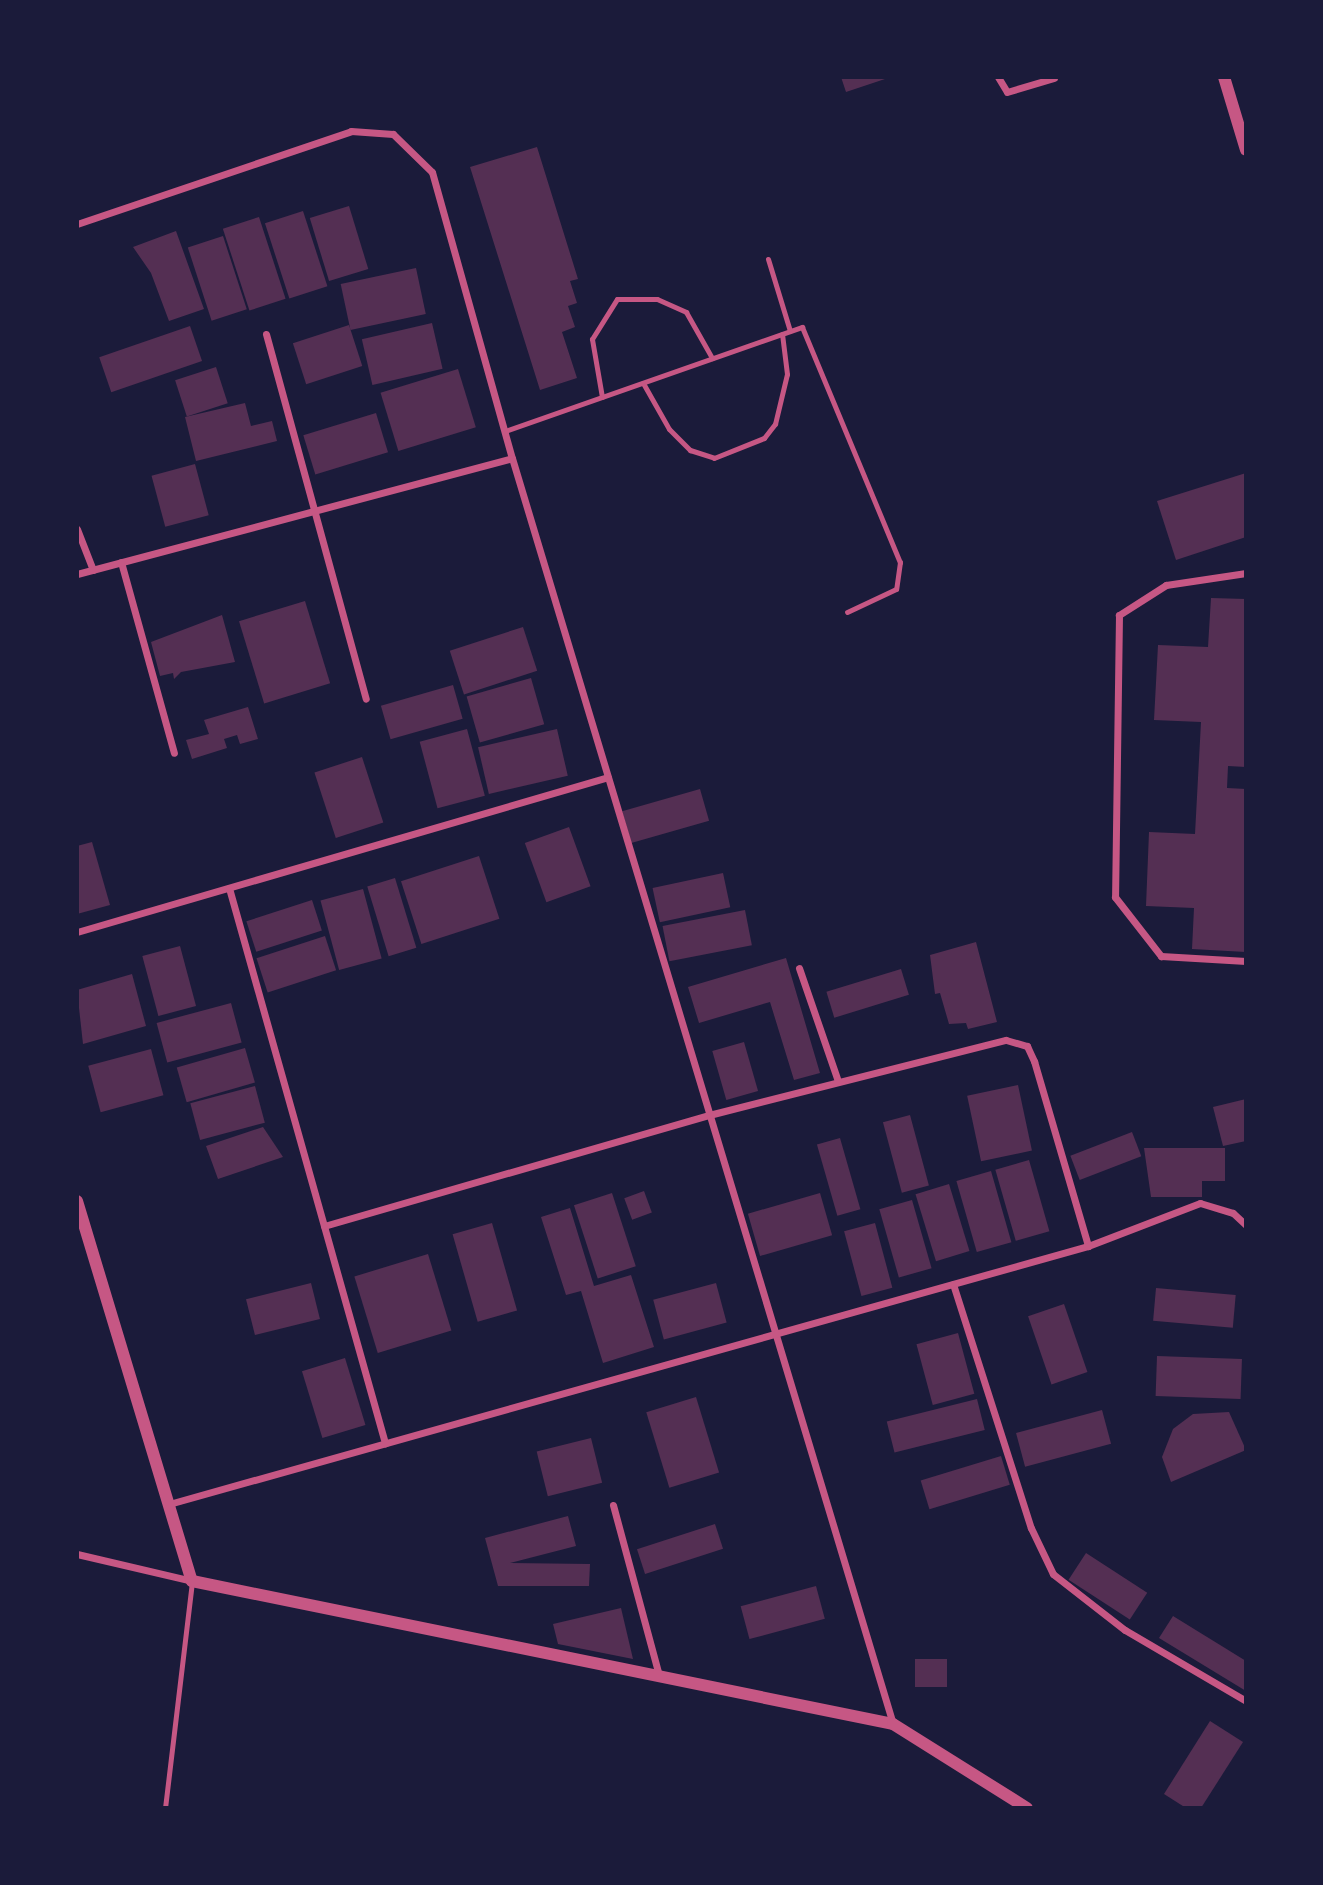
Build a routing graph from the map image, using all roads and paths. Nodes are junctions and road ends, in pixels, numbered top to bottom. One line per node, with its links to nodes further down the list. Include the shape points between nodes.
1 (998, 77): 3 (street, via 1007,93)
2 (1224, 77): 4 (street)
3 (1054, 78)
4 (1246, 150)
5 (77, 225): 13 (street, via 351,131 393,134 432,172)
6 (768, 259): 7 (lane)
7 (790, 331): 9 (lane); 21 (lane, via 804,327 900,562 896,589)
8 (266, 334): 15 (street)
9 (782, 334): 10 (lane); 11 (lane, via 787,374 775,424 764,438 714,458 690,450 669,429)
10 (712, 358): 11 (lane); 12 (lane, via 686,312 657,299 617,299 592,339)
11 (643, 383): 12 (lane)
12 (602, 397): 13 (lane)
13 (505, 431): 14 (street)
14 (512, 458): 15 (street); 24 (street)
15 (310, 512): 17 (street); 22 (street)
16 (77, 529): 18 (street)
17 (121, 562): 18 (street); 23 (street)
18 (93, 570): 20 (street)
19 (1246, 573): 27 (street, via 1166,585 1119,615 1115,897 1161,956)
20 (77, 574)
21 (847, 612)
22 (366, 699)
23 (173, 753)
24 (608, 777): 25 (street); 30 (street)
25 (229, 888): 26 (street); 33 (street)
26 (77, 932)
27 (1246, 961)
28 (799, 968): 29 (street)
29 (838, 1081): 30 (street); 34 (street, via 983,1042 1027,1046)
30 (709, 1115): 33 (street); 36 (street)
31 (77, 1201): 38 (street)
32 (1246, 1225): 34 (street, via 1233,1213 1200,1203)
33 (324, 1226): 37 (street)
34 (1088, 1246): 35 (street)
35 (953, 1284): 36 (street); 43 (street, via 1031,1528 1053,1574 1125,1630)
36 (775, 1334): 37 (street); 44 (street)
37 (384, 1443): 38 (street)
38 (169, 1504): 41 (street)
39 (613, 1505): 42 (street)
40 (77, 1554): 41 (street)
41 (192, 1581): 42 (street); 45 (lane)
42 (659, 1676): 44 (street)
43 (1246, 1701)
44 (893, 1724): 46 (street)
45 (165, 1808)
46 (1027, 1808)

